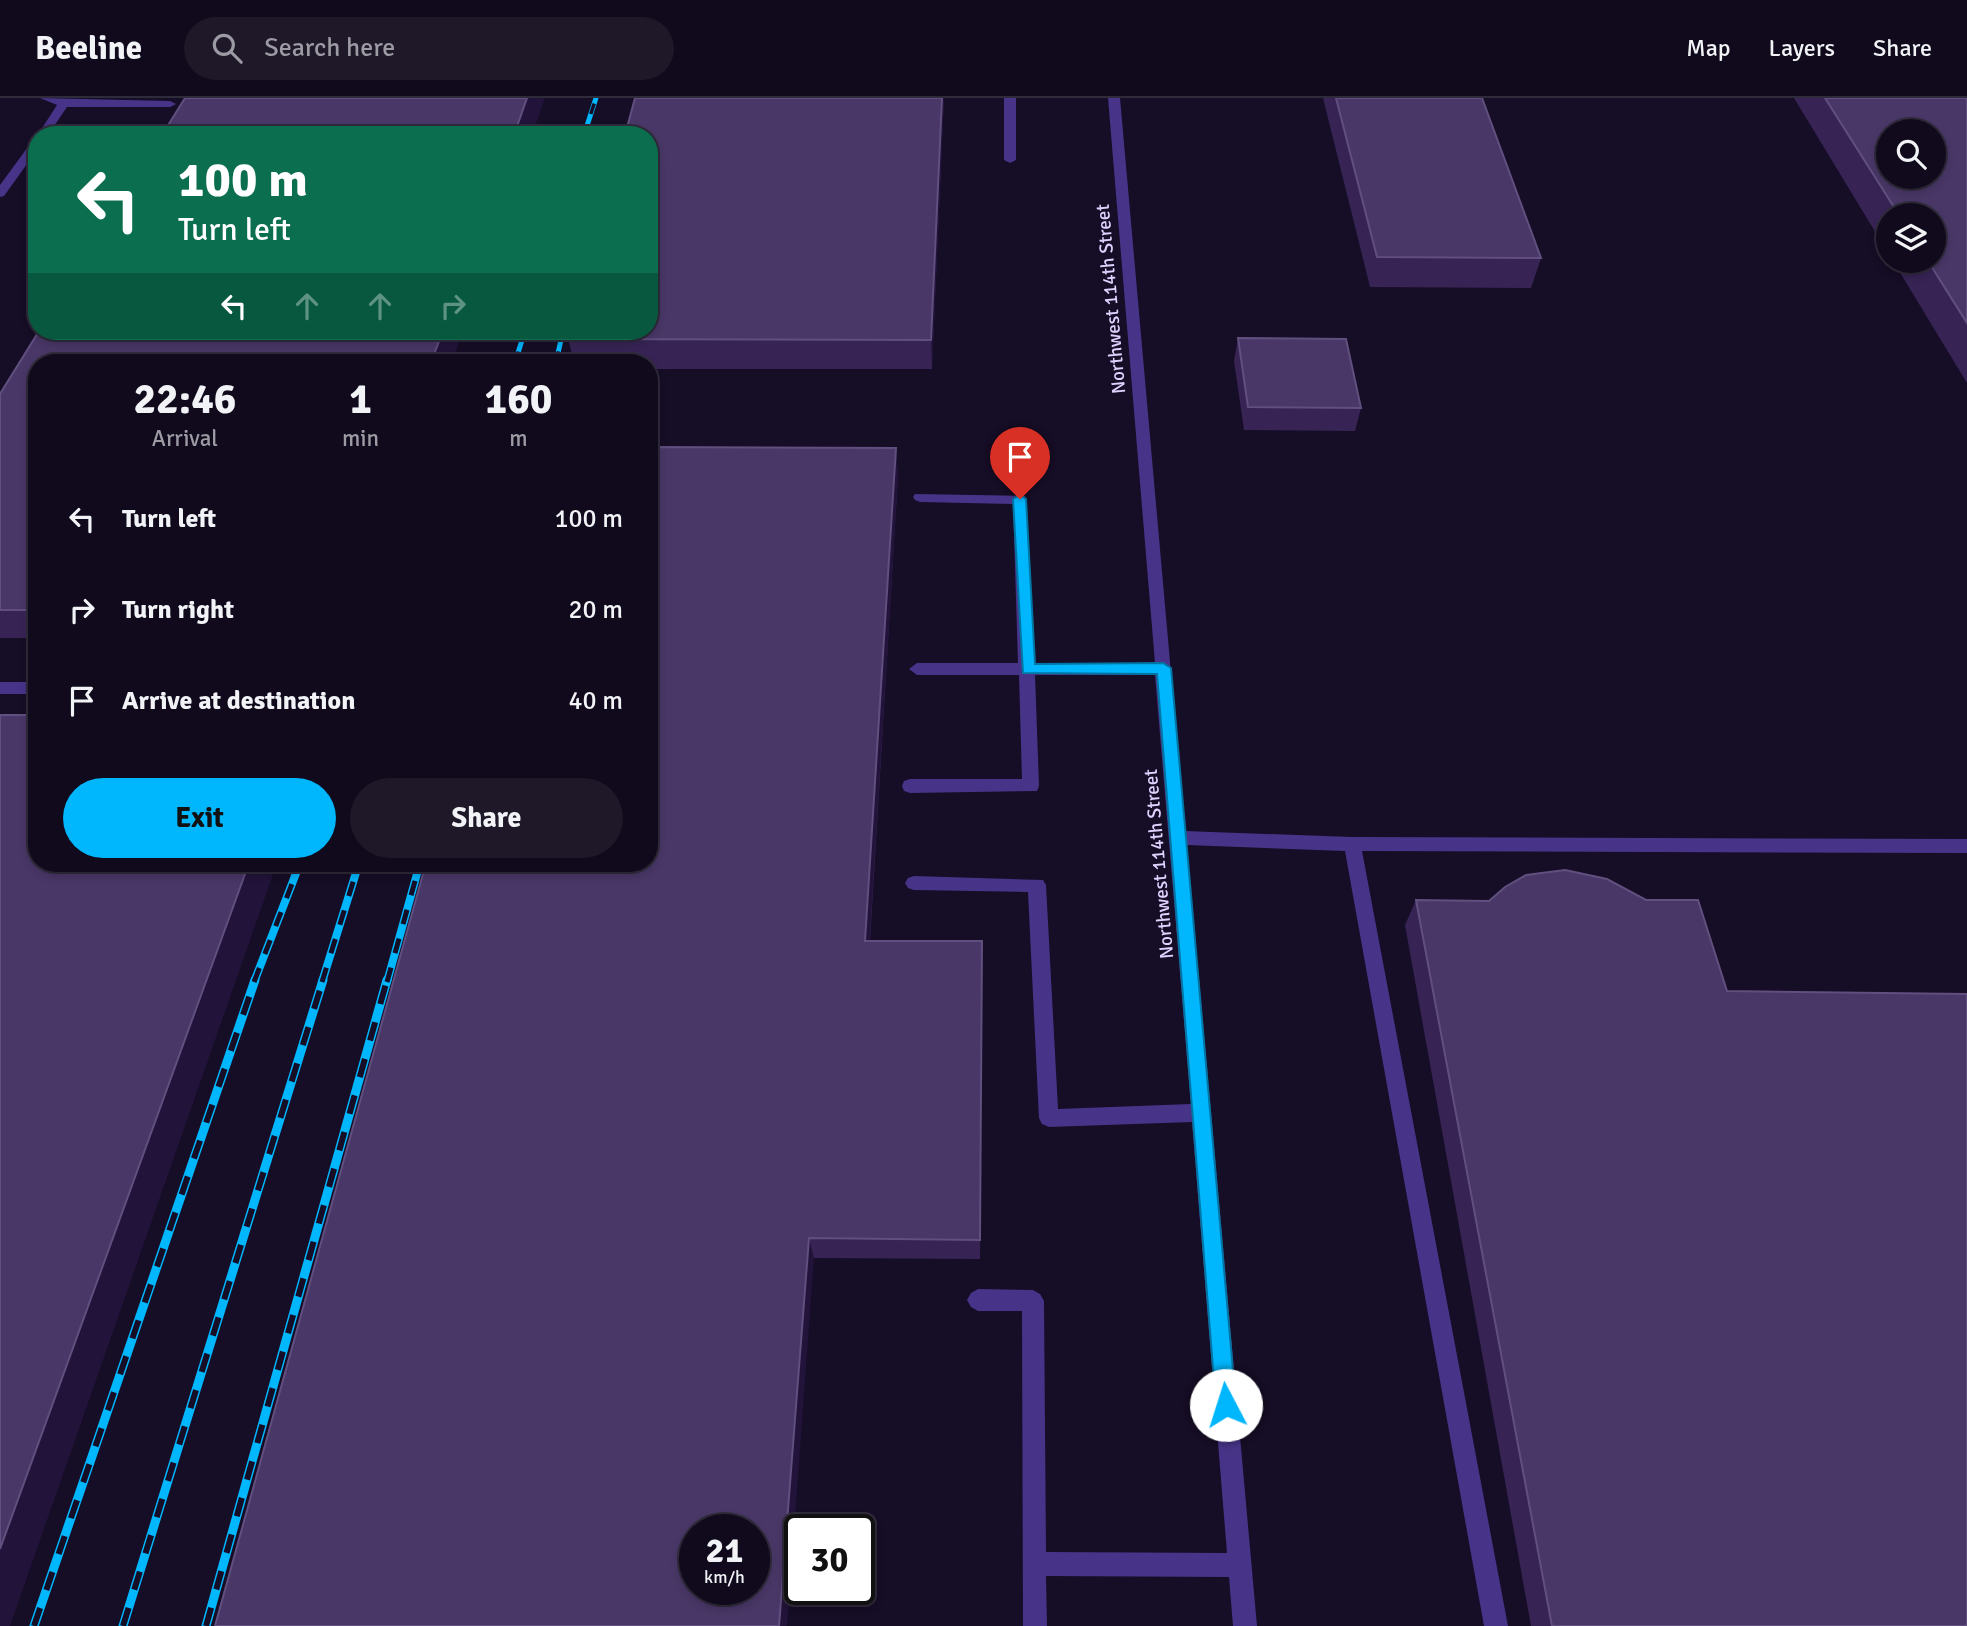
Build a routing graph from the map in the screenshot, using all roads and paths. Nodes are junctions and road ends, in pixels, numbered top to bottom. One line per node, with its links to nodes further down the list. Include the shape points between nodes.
1 (46, 98): 4 (street)
2 (1010, 98): 8 (street)
3 (1114, 98): 12 (street, Northwest 114th Street)
4 (66, 101): 5 (street); 6 (street)
5 (170, 104)
6 (48, 126)
7 (28, 152): 9 (street)
8 (1010, 160)
9 (6, 176): 10 (street)
10 (0, 193)
11 (920, 497): 14 (street, via 1020,499)
12 (1163, 668): 14 (street); 18 (street, Northwest 114th Street)
13 (917, 669): 14 (street)
14 (1028, 669): 17 (street, via 1031,786)
15 (0, 688): 16 (street)
16 (28, 688)
17 (910, 786)
18 (1178, 838): 19 (street); 22 (street, Northwest 114th Street)
19 (1352, 844): 20 (street); 28 (street)
20 (1967, 846)
21 (914, 883): 22 (street, via 1037,885 1049,1118)
22 (1201, 1113): 25 (street, Northwest 114th Street)
23 (978, 1300): 24 (street, via 1033,1301)
24 (1034, 1564): 25 (street); 26 (street)
25 (1240, 1565): 27 (street, Northwest 114th Street)
26 (1035, 1626)
27 (1245, 1626)
28 (1496, 1626)

